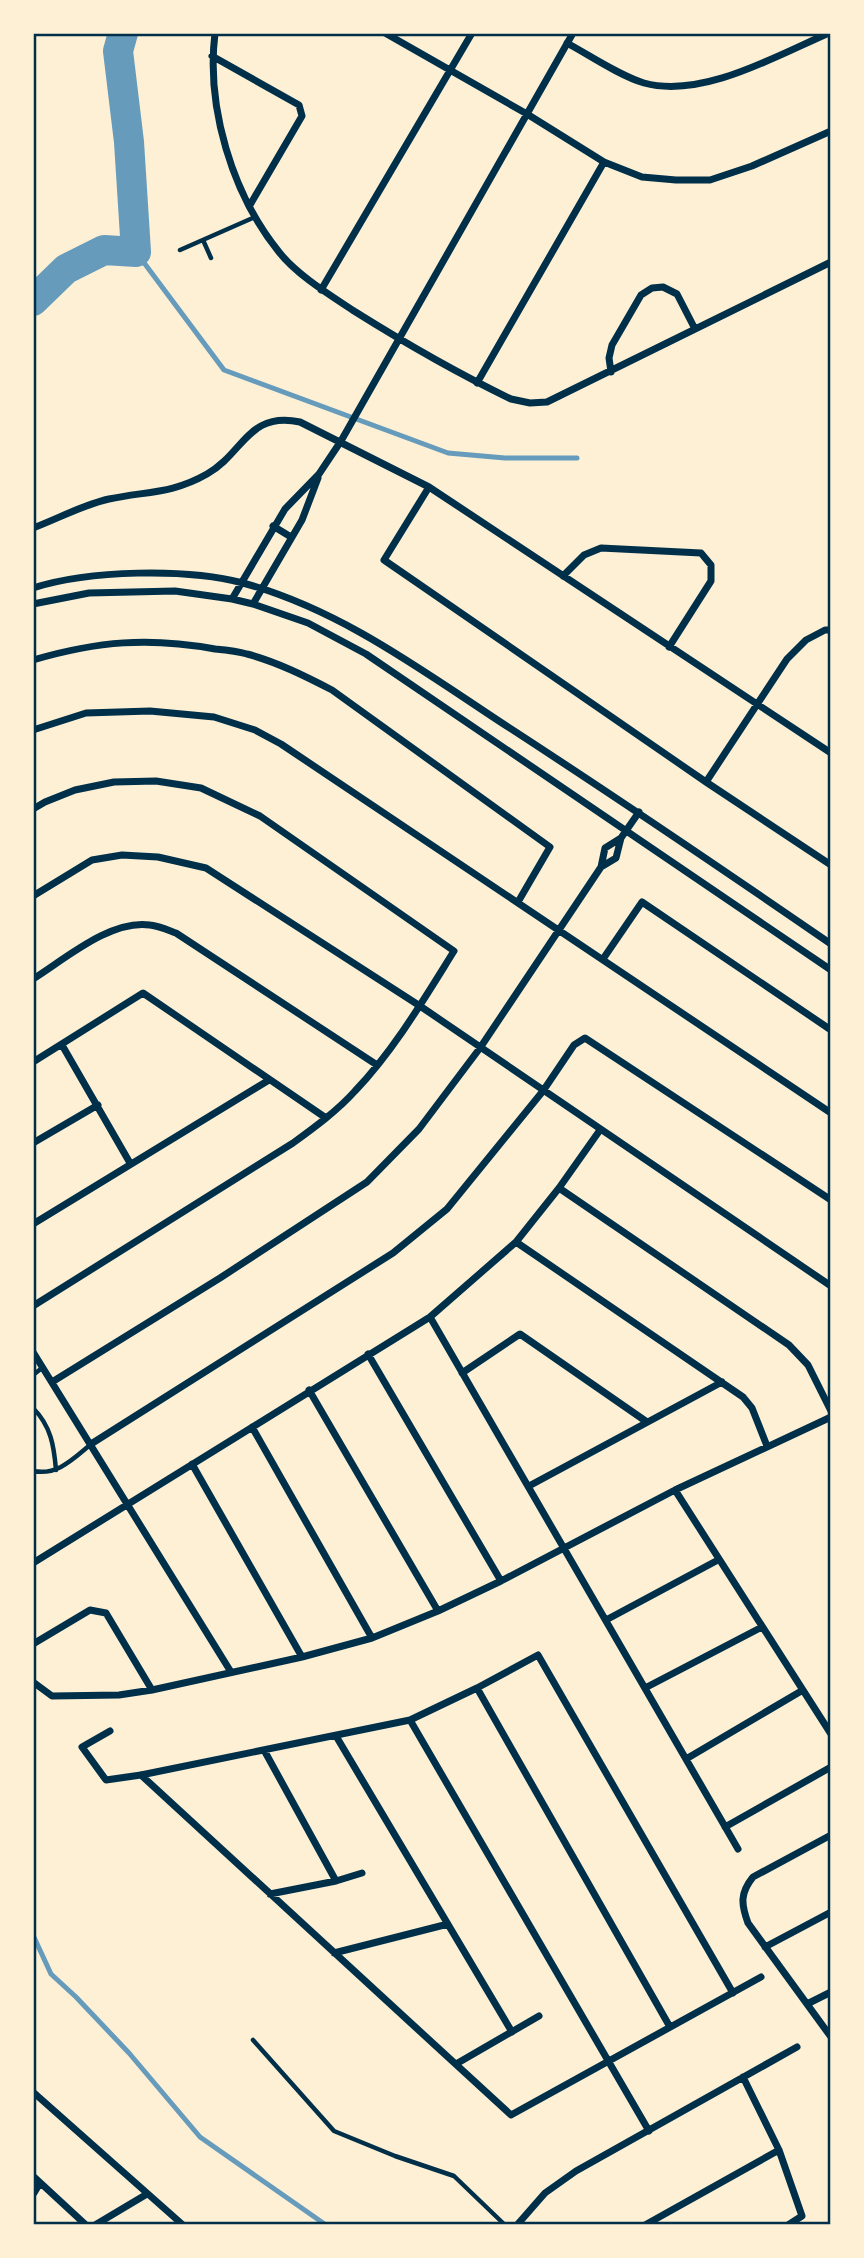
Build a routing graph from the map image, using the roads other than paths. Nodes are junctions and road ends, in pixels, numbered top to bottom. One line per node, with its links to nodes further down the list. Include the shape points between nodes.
1 (215, 33): 7 (street)
2 (385, 33): 8 (street)
3 (472, 33): 8 (street)
4 (573, 33): 6 (street)
5 (829, 33): 6 (street, via 735,74 677,87 644,83)
6 (567, 43): 9 (street)
7 (212, 56): 12 (street, via 222,135); 12 (street, via 299,105 302,116)
8 (451, 71): 9 (street); 18 (street)
9 (527, 114): 11 (street); 20 (street)
10 (831, 131): 11 (street, via 710,180 642,177)
11 (604, 162): 22 (street)
12 (250, 205): 13 (street)
13 (256, 216): 14 (lane); 18 (street, via 279,253)
14 (203, 240): 15 (lane); 16 (lane)
15 (180, 250)
16 (211, 258)
17 (831, 262): 19 (street)
18 (321, 290): 20 (street)
19 (695, 329): 21 (street); 21 (street, via 677,294 663,287 652,288 641,295 612,345)
20 (399, 339): 22 (street); 23 (street)
21 (611, 372): 22 (street, via 547,402 511,399)
22 (477, 383)
23 (341, 441): 24 (street); 25 (street); 27 (street, via 300,422 283,419 260,425 211,472 184,486 106,499)
24 (319, 474): 26 (street); 28 (street)
25 (429, 487): 29 (street); 42 (street, via 384,560)
26 (273, 526): 28 (street); 30 (street)
27 (33, 528)
28 (291, 537): 32 (street)
29 (563, 576): 37 (street); 37 (street, via 584,555 601,548 701,553 711,565 711,581)
30 (240, 582): 31 (street, via 177,573 91,576); 32 (street); 33 (street)
31 (33, 587)
32 (261, 589): 35 (street); 44 (street, via 311,607 374,639)
33 (232, 599): 34 (street, via 163,592 89,593); 35 (street)
34 (33, 604)
35 (253, 604): 45 (street, via 308,623 366,654)
36 (831, 630): 39 (street, via 806,640)
37 (669, 647): 39 (street)
38 (33, 660): 49 (street, via 120,642 177,642 247,654 332,690 550,847)
39 (756, 705): 41 (street); 42 (street)
40 (33, 730): 49 (street, via 86,713 150,711 214,717 255,730)
41 (831, 753)
42 (706, 782): 46 (street)
43 (33, 809): 55 (street, via 75,790 114,782 156,781 201,788 260,816 454,951)
44 (639, 812): 45 (street); 51 (street)
45 (623, 835): 47 (street, via 616,858); 47 (street, via 605,848); 53 (street)
46 (831, 865)
47 (601, 867): 50 (street)
48 (33, 896): 55 (street, via 92,860 122,855 158,856 206,868)
49 (517, 902): 50 (street)
50 (559, 931): 52 (street); 58 (street)
51 (831, 944)
52 (603, 959): 56 (street, via 642,902); 64 (street)
53 (831, 970)
54 (33, 979): 60 (street, via 110,930 149,925 176,933)
55 (420, 1006): 58 (street); 60 (street)
56 (831, 1030)
57 (62, 1045): 59 (street); 61 (street, via 143,993); 63 (street)
58 (480, 1048): 62 (street); 81 (street, via 419,1129 367,1182)
59 (33, 1062)
60 (377, 1065): 65 (street)
61 (269, 1080): 65 (street); 68 (street)
62 (543, 1091): 66 (street); 70 (street, via 574,1045 585,1038); 89 (street, via 447,1209 393,1253)
63 (98, 1105): 67 (street); 68 (street)
64 (831, 1113)
65 (326, 1118): 74 (street)
66 (600, 1130): 69 (street); 73 (street)
67 (33, 1143)
68 (130, 1163): 71 (street)
69 (559, 1188): 72 (street); 85 (street, via 789,1345 808,1365)
70 (831, 1200)
71 (33, 1224)
72 (516, 1242): 75 (street); 82 (street)
73 (831, 1286)
74 (33, 1306)
75 (430, 1317): 77 (street); 79 (street)
76 (33, 1352): 78 (street)
77 (368, 1354): 83 (street); 100 (street)
78 (43, 1367): 80 (lane); 81 (street)
79 (462, 1373): 87 (street, via 520,1334); 94 (street)
80 (33, 1375)
81 (52, 1382): 89 (street)
82 (722, 1382): 87 (street); 90 (street, via 752,1409)
83 (309, 1390): 88 (street); 101 (street)
84 (33, 1408): 92 (lane, via 51,1435)
85 (831, 1411)
86 (831, 1417): 90 (street)
87 (647, 1422): 94 (street)
88 (252, 1427): 91 (street); 104 (street)
89 (91, 1444): 92 (lane); 96 (street)
90 (767, 1446): 95 (street)
91 (192, 1464): 96 (street); 106 (street)
92 (56, 1470): 93 (lane)
93 (33, 1471)
94 (529, 1486): 97 (street)
95 (675, 1490): 97 (street); 98 (street)
96 (128, 1504): 99 (street); 107 (street)
97 (564, 1548): 100 (street); 102 (street)
98 (718, 1560): 102 (street); 103 (street)
99 (33, 1563)
100 (501, 1581): 101 (street)
101 (438, 1611): 104 (street)
102 (606, 1620): 110 (street)
103 (762, 1627): 110 (street); 112 (street)
104 (372, 1638): 106 (street)
105 (33, 1644): 111 (street, via 90,1610 106,1613)
106 (302, 1657): 107 (street)
107 (231, 1672): 111 (street)
108 (33, 1682): 111 (street, via 52,1696)
109 (477, 1688): 113 (street); 133 (street, via 538,1655); 136 (street)
110 (645, 1688): 118 (street)
111 (152, 1690)
112 (803, 1690): 115 (street); 118 (street)
113 (410, 1720): 116 (street); 141 (street)
114 (110, 1731): 120 (street, via 82,1747 106,1780)
115 (831, 1734)
116 (336, 1736): 117 (street); 128 (street)
117 (264, 1750): 120 (street); 125 (street)
118 (685, 1759): 121 (street)
119 (831, 1767): 121 (street)
120 (141, 1775): 126 (street)
121 (725, 1827): 123 (street)
122 (831, 1835): 129 (street, via 766,1869 746,1886 742,1906)
123 (737, 1849)
124 (362, 1873): 125 (street)
125 (335, 1881): 126 (street)
126 (270, 1894): 130 (street)
127 (831, 1912): 129 (street)
128 (448, 1924): 130 (street); 137 (street)
129 (765, 1947): 134 (street)
130 (334, 1953): 142 (street)
131 (761, 1977): 133 (street)
132 (831, 1992): 134 (street)
133 (733, 1993): 136 (street)
134 (807, 2004): 138 (street)
135 (540, 2016): 137 (street)
136 (670, 2028): 141 (street)
137 (512, 2032): 142 (street)
138 (831, 2037)
139 (253, 2040): 154 (lane, via 334,2131 454,2176)
140 (797, 2047): 143 (street)
141 (607, 2062): 142 (street, via 511,2115); 145 (street)
142 (456, 2064)
143 (743, 2077): 145 (street); 146 (street)
144 (33, 2092): 150 (street)
145 (649, 2131): 155 (street, via 545,2193)
146 (779, 2151): 156 (street); 157 (street, via 802,2216)
147 (33, 2176): 148 (street)
148 (40, 2183): 149 (street); 151 (street)
149 (34, 2193)
150 (147, 2194): 152 (street); 153 (street)
151 (86, 2225)
152 (95, 2225)
153 (183, 2225)
154 (505, 2225)
155 (517, 2225)
156 (645, 2225)
157 (788, 2225)

